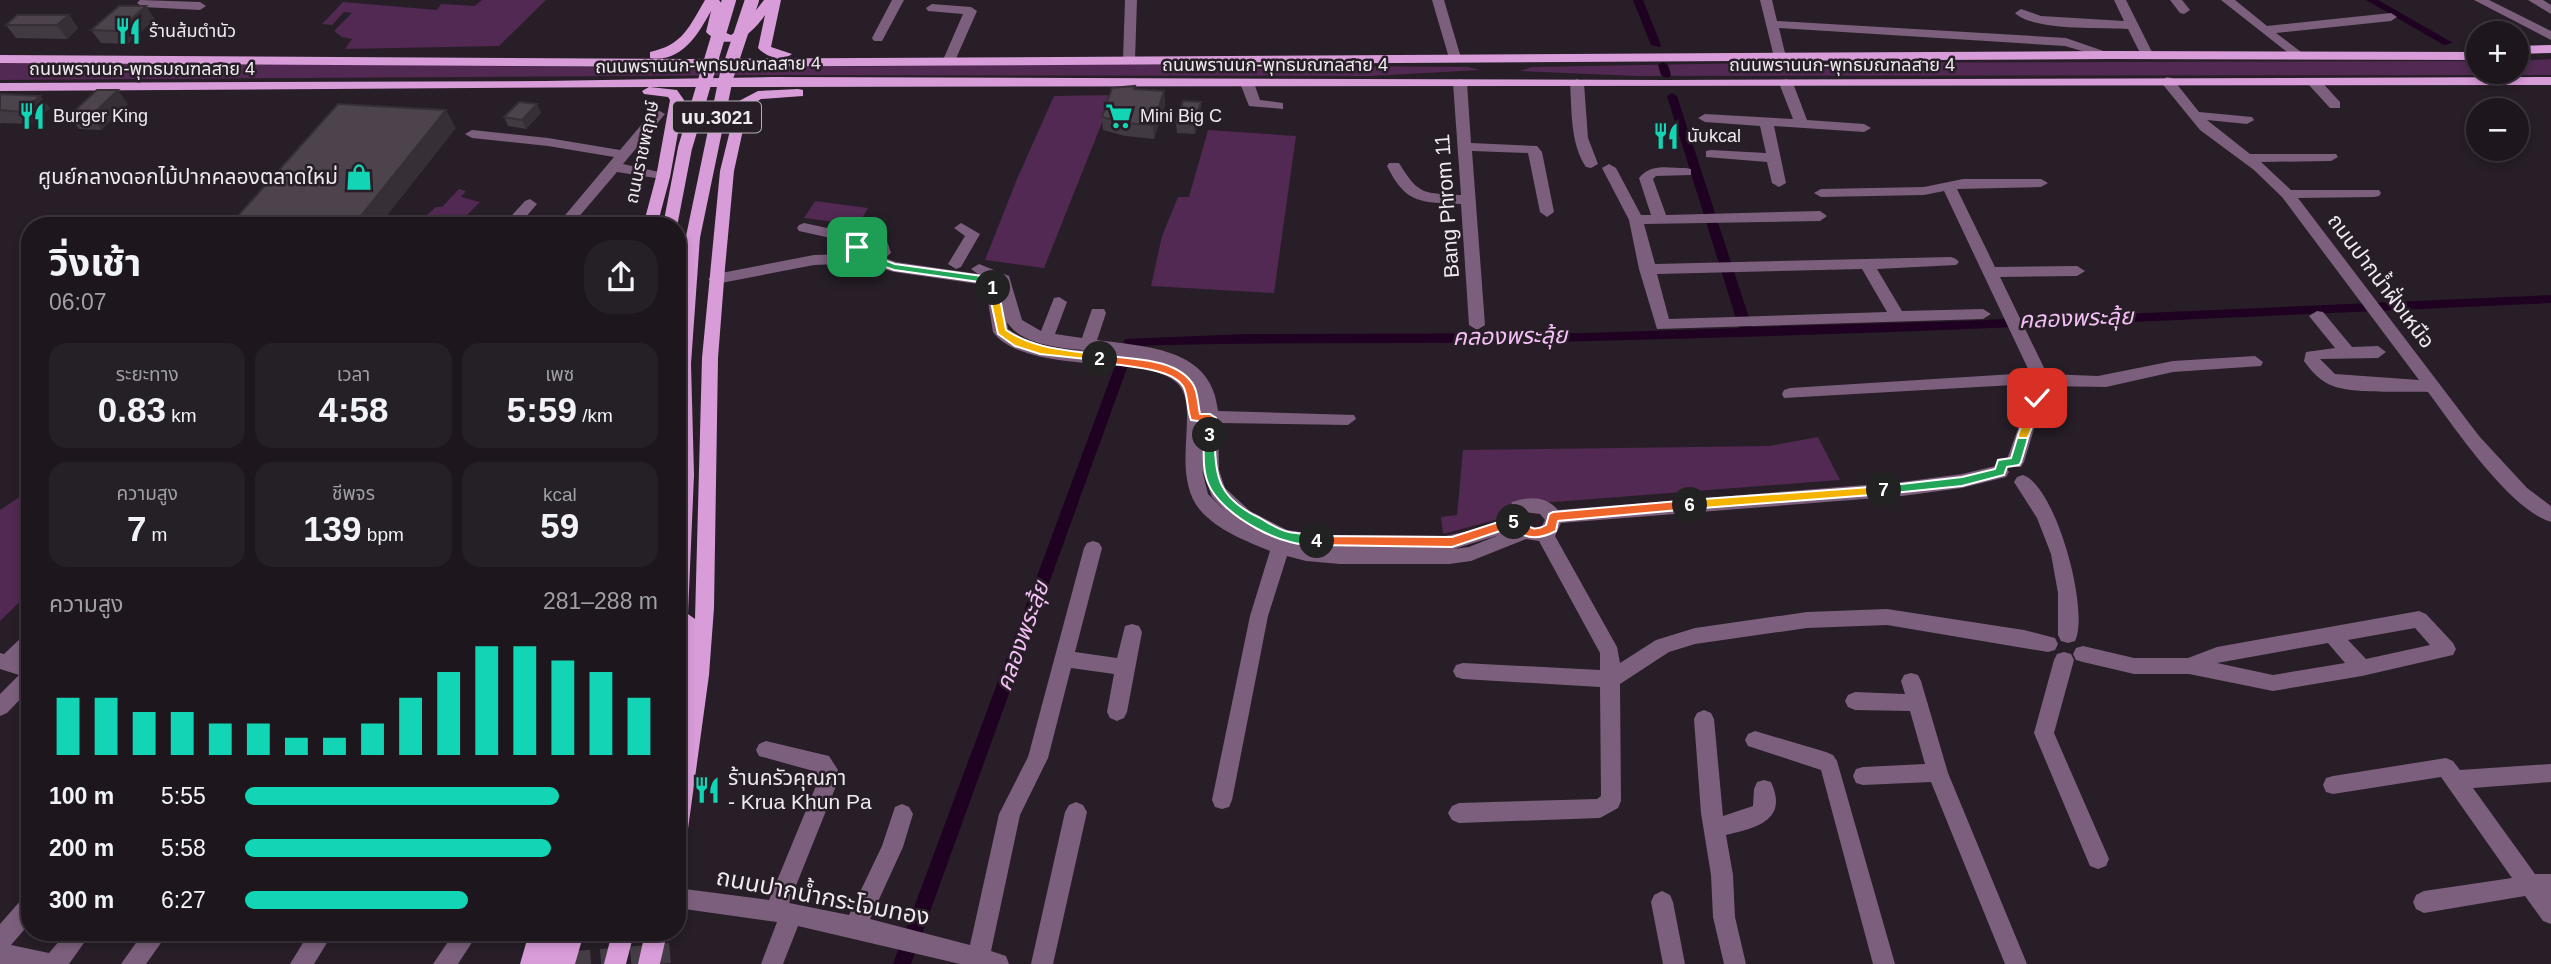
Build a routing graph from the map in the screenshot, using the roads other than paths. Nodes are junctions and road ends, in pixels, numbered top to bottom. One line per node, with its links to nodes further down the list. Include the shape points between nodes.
1 (712, 0): 4 (main road, via 718,6 712,32 726,37 750,29); 38 (main road, via 688,39 668,55)
2 (729, 0): 88 (main road, ถนนราชพฤกษ์ / นบ.3021, bridge, via 685,148)
3 (752, 0): 108 (main road, นบ.3021, bridge, via 726,78 710,147 694,237)
4 (773, 0): 39 (main road, via 763,44 770,53)
5 (898, 0): 24 (street)
6 (1131, 0): 41 (street)
7 (1438, 0): 35 (street)
8 (1766, 0): 20 (street)
9 (2120, 0): 21 (street)
10 (2227, 0): 22 (street)
11 (2480, 0): 23 (street)
12 (2534, 0): 16 (street)
13 (145, 1): 14 (street); 18 (street)
14 (200, 6)
15 (932, 8): 40 (street, via 971,11)
16 (2551, 10)
17 (2021, 13): 21 (street, via 2041,20)
18 (129, 15)
19 (2391, 17): 22 (street)
20 (1770, 24): 27 (street, via 2066,42); 31 (street)
21 (2131, 25): 30 (street)
22 (2264, 30): 28 (street)
23 (2551, 36)
24 (878, 38)
25 (2551, 49): 26 (main road)
26 (2529, 50)
27 (2109, 55): 30 (main road, ถนนพรานนก-พุทธมณฑลสาย 4); 31 (main road, ถนนพรานนก-พุทธมณฑลสาย 4)
28 (2296, 55): 29 (main road, ถนนพรานนก-พุทธมณฑลสาย 4); 30 (main road, ถนนพรานนก-พุทธมณฑลสาย 4)
29 (2466, 55)
30 (2148, 56)
31 (1780, 57): 36 (main road, ถนนพรานนก-พุทธมณฑลสาย 4)
32 (2529, 57): 33 (main road)
33 (2551, 57)
34 (1361, 58): 35 (main road, ถนนพรานนก-พุทธมณฑลสาย 4); 41 (main road, ถนนพรานนก-พุทธมณฑลสาย 4); 46 (main road, via 1489,69 1479,74 1387,76)
35 (1455, 58): 36 (main road, ถนนพรานนก-พุทธมณฑลสาย 4)
36 (1638, 58): 49 (main road, via 1608,63 1516,64 1513,69 1523,74 1628,77)
37 (0, 59): 38 (main road, ถนนพรานนก-พุทธมณฑลสาย 4)
38 (482, 60): 39 (main road, ถนนพรานนก-พุทธมณฑลสาย 4)
39 (901, 60): 40 (main road, ถนนพรานนก-พุทธมณฑลสาย 4)
40 (949, 60): 41 (main road, ถนนพรานนก-พุทธมณฑลสาย 4)
41 (1129, 60)
42 (2167, 81): 43 (main road, ถนนพรานนก-พุทธมณฑลสาย 4); 50 (main road, ถนนพรานนก-พุทธมณฑลสาย 4); 57 (street, ถนนปากน้ำฝั่งเหนือ)
43 (2314, 82): 51 (main road, ถนนพรานนก-พุทธมณฑลสาย 4); 54 (street)
44 (966, 83): 45 (main road, ถนนพรานนก-พุทธมณฑลสาย 4); 52 (main road, ถนนพรานนก-พุทธมณฑลสาย 4); 72 (main road, นบ.3021, via 913,90 758,95 742,106)
45 (1247, 83): 46 (main road, ถนนพรานนก-พุทธมณฑลสาย 4); 55 (street, via 1254,103)
46 (1366, 83): 47 (main road, ถนนพรานนก-พุทธมณฑลสาย 4)
47 (1460, 83): 48 (main road, ถนนพรานนก-พุทธมณฑลสาย 4); 64 (street, Bang Phrom 11)
48 (1577, 83): 49 (main road, ถนนพรานนก-พุทธมณฑลสาย 4); 90 (street, via 1582,138)
49 (1659, 83): 50 (main road, ถนนพรานนก-พุทธมณฑลสาย 4)
50 (1786, 83): 61 (street)
51 (2551, 84)
52 (544, 85): 53 (main road, ถนนพรานนก-พุทธมณฑลสาย 4); 74 (main road, ถนนราชพฤกษ์ / นบ.3021, via 659,91 677,97)
53 (0, 87)
54 (2335, 105)
55 (1278, 106)
56 (658, 114): 66 (street)
57 (2193, 115): 59 (street); 69 (street, ถนนปากน้ำฝั่งเหนือ)
58 (1705, 118): 60 (street)
59 (2247, 120)
60 (1766, 121): 61 (street); 68 (street)
61 (1802, 124): 62 (street)
62 (1864, 128)
63 (472, 134): 66 (street)
64 (1463, 147): 81 (street, Bang Phrom 11); 83 (street, via 1532,149)
65 (1712, 154): 68 (street)
66 (625, 155): 71 (street)
67 (2332, 157): 69 (street)
68 (1774, 158): 75 (street)
69 (2248, 158): 80 (street, ถนนปากน้ำฝั่งเหนือ)
70 (1394, 166): 81 (street, via 1402,186 1414,195)
71 (615, 167): 74 (street); 86 (street)
72 (727, 171): 74 (main road, via 729,116 721,109 706,108 680,122); 101 (main road, นบ.3021)
73 (1686, 172): 89 (street, via 1653,172 1646,178)
74 (663, 175): 87 (main road, ถนนราชพฤกษ์ / นบ.3021)
75 (1779, 183)
76 (2041, 183): 77 (street)
77 (1949, 187): 78 (street); 99 (street)
78 (1821, 193)
79 (2374, 193): 80 (street)
80 (2287, 194): 116 (street, ถนนปากน้ำฝั่งเหนือ)
81 (1467, 200): 107 (street, Bang Phrom 11)
82 (530, 204): 85 (street)
83 (1547, 212)
84 (1820, 216): 89 (street)
85 (518, 217)
86 (571, 217)
87 (652, 217)
88 (672, 217)
89 (1660, 219): 90 (street)
90 (1636, 220): 97 (street)
91 (961, 228): 95 (street, via 973,234)
92 (804, 229): 93 (street, via 847,235)
93 (867, 253): 95 (street); 100 (street, via 894,267); 101 (street)
94 (1951, 262): 96 (street)
95 (956, 264): 100 (street)
96 (1867, 264): 97 (street); 105 (street)
97 (1647, 269): 105 (street, via 1663,325)
98 (2077, 271): 99 (street)
99 (1988, 272): 115 (street)
100 (971, 273): 109 (street, via 987,270 1004,280 1014,323); 113 (street, via 993,287 1001,332 1019,344 1040,350)
101 (717, 274): 150 (main road, นบ.3021, via 710,358 705,608)
102 (1059, 302): 109 (street)
103 (1098, 313): 110 (street)
104 (1983, 314): 105 (street)
105 (1897, 316)
106 (2317, 316): 112 (street)
107 (1477, 326)
108 (686, 329)
109 (1046, 338): 110 (street)
110 (1088, 344): 113 (street)
111 (2378, 352): 112 (street)
112 (2348, 353): 116 (street, via 2317,354 2312,361 2338,382)
113 (1125, 356): 118 (street, via 1183,379)
114 (2255, 362): 115 (street, via 2162,368 2098,382 2057,383)
115 (2040, 377): 117 (street); 120 (street)
116 (2430, 386): 123 (street, ถนนปากน้ำฝั่งเหนือ, via 2503,477)
117 (1790, 394)
118 (1203, 418): 119 (street); 125 (street, via 1214,483 1223,499)
119 (1348, 419)
120 (2015, 462): 121 (street, via 2002,463); 122 (street, via 2029,474)
121 (2000, 472): 122 (street, via 2011,481); 124 (street, via 1902,489)
122 (2023, 482): 129 (street, via 2042,506 2067,578)
123 (2551, 514)
124 (1534, 526): 125 (street, via 1471,554 1449,557 1306,554); 141 (street, via 1610,653)
125 (1282, 542): 159 (street, via 1259,616)
126 (1093, 548): 134 (street)
127 (1132, 632): 138 (street)
128 (2331, 634): 136 (street, via 2217,655); 139 (street); 139 (street, via 2419,619 2446,649)
129 (2068, 635): 131 (street, via 2053,635); 133 (street, via 2078,641)
130 (686, 636): 150 (main road)
131 (2048, 644): 133 (street, via 2052,652); 141 (street, via 1887,617 1807,620 1695,636 1663,646)
132 (21, 649): 135 (street)
133 (2074, 657): 136 (street, via 2134,666); 164 (street, via 2044,733)
134 (1063, 659): 138 (street); 183 (street, via 1035,766 1010,814)
135 (4, 662): 137 (street)
136 (2189, 666): 139 (street, via 2273,683)
137 (21, 667)
138 (1125, 667): 147 (street)
139 (2362, 668)
140 (1463, 671): 141 (street)
141 (1611, 678): 161 (street, via 1611,801 1601,808)
142 (1911, 681): 145 (street)
143 (21, 685): 146 (street)
144 (1855, 701): 145 (street)
145 (1917, 703): 153 (street)
146 (0, 707)
147 (1117, 712)
148 (1704, 719): 163 (street)
149 (1755, 740): 198 (street, via 1826,761 1830,767)
150 (689, 750): 152 (main road, นบ.3021)
151 (766, 750): 169 (street, via 822,762 828,770)
152 (686, 770)
153 (1938, 773): 155 (street); 199 (street)
154 (2551, 773): 156 (street)
155 (1863, 776)
156 (2456, 780): 157 (street, via 2446,767); 165 (street)
157 (2333, 785)
158 (1764, 789): 163 (street, via 1764,811)
159 (1222, 800)
160 (1076, 812): 195 (street)
161 (1459, 813)
162 (902, 814): 172 (street)
163 (1716, 828): 197 (street, via 1724,917)
164 (2098, 859)
165 (2541, 885): 168 (street); 170 (street)
166 (686, 899): 169 (street, ถนนปากน้ำกระโจมทอง)
167 (1662, 902): 196 (street)
168 (2424, 902)
169 (784, 912): 172 (street, ถนนปากน้ำกระโจมทอง); 194 (street)
170 (2551, 913)
171 (21, 916): 173 (street)
172 (856, 925): 183 (street, ถนนปากน้ำกระโจมทอง)
173 (0, 941)
174 (73, 941): 185 (street)
175 (151, 941): 186 (street)
176 (317, 941): 187 (street)
177 (461, 941): 188 (street)
178 (538, 941): 189 (main road)
179 (556, 941): 190 (main road)
180 (571, 941): 191 (main road)
181 (621, 941): 192 (main road)
182 (654, 941): 193 (main road)
183 (989, 962)
184 (5, 964): 185 (street, via 13,955)
185 (52, 964)
186 (132, 964)
187 (301, 964)
188 (444, 964)
189 (531, 964)
190 (548, 964)
191 (564, 964)
192 (615, 964)
193 (649, 964)
194 (772, 964)
195 (1042, 964)
196 (1674, 964)
197 (1735, 964)
198 (1884, 964)
199 (2016, 964)

